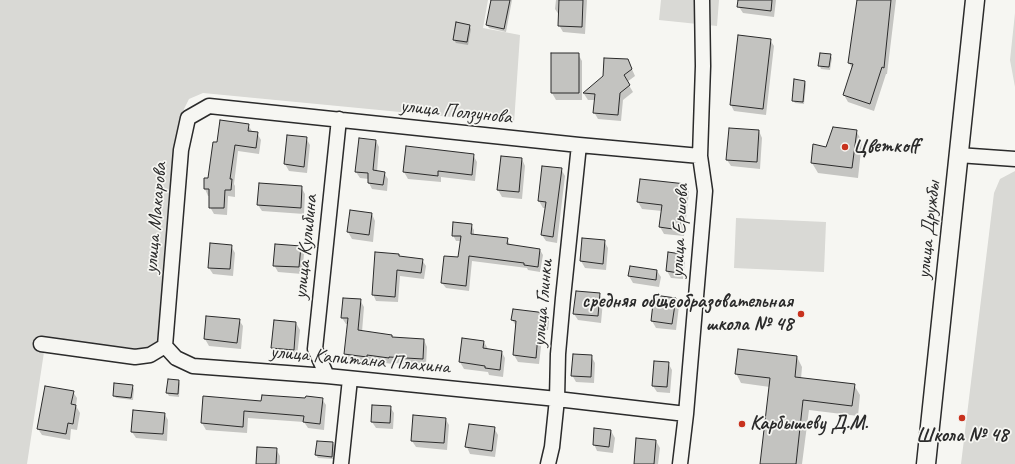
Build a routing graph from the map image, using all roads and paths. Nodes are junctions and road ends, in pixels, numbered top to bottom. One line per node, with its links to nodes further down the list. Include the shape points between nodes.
1 (702, 0): 7 (street, улица Ершова)
2 (975, 0): 6 (main road, улица Дружбы)
3 (209, 106): 4 (street, улица Ползунова); 10 (street, улица Макарова, via 188,118 181,150)
4 (339, 120): 5 (street, улица Ползунова); 11 (street, улица Кулибина, via 315,349)
5 (579, 145): 7 (street, улица Ползунова); 13 (street, улица Глинки, via 558,354)
6 (958, 155): 8 (street); 18 (main road, улица Дружбы)
7 (700, 156): 14 (street, улица Ершова, via 705,191)
8 (1015, 159)
9 (41, 344): 10 (street, via 135,357 150,355)
10 (165, 346): 11 (street, улица Капитана Плахина, via 176,358 193,366)
11 (327, 376): 12 (street, улица Капитана Плахина)
12 (350, 379): 13 (street, улица Капитана Плахина); 15 (street)
13 (557, 399): 14 (street, улица Капитана Плахина); 16 (street, улица Глинки)
14 (686, 414): 17 (street, улица Ершова)
15 (341, 464)
16 (548, 464)
17 (680, 464)
18 (926, 464)

